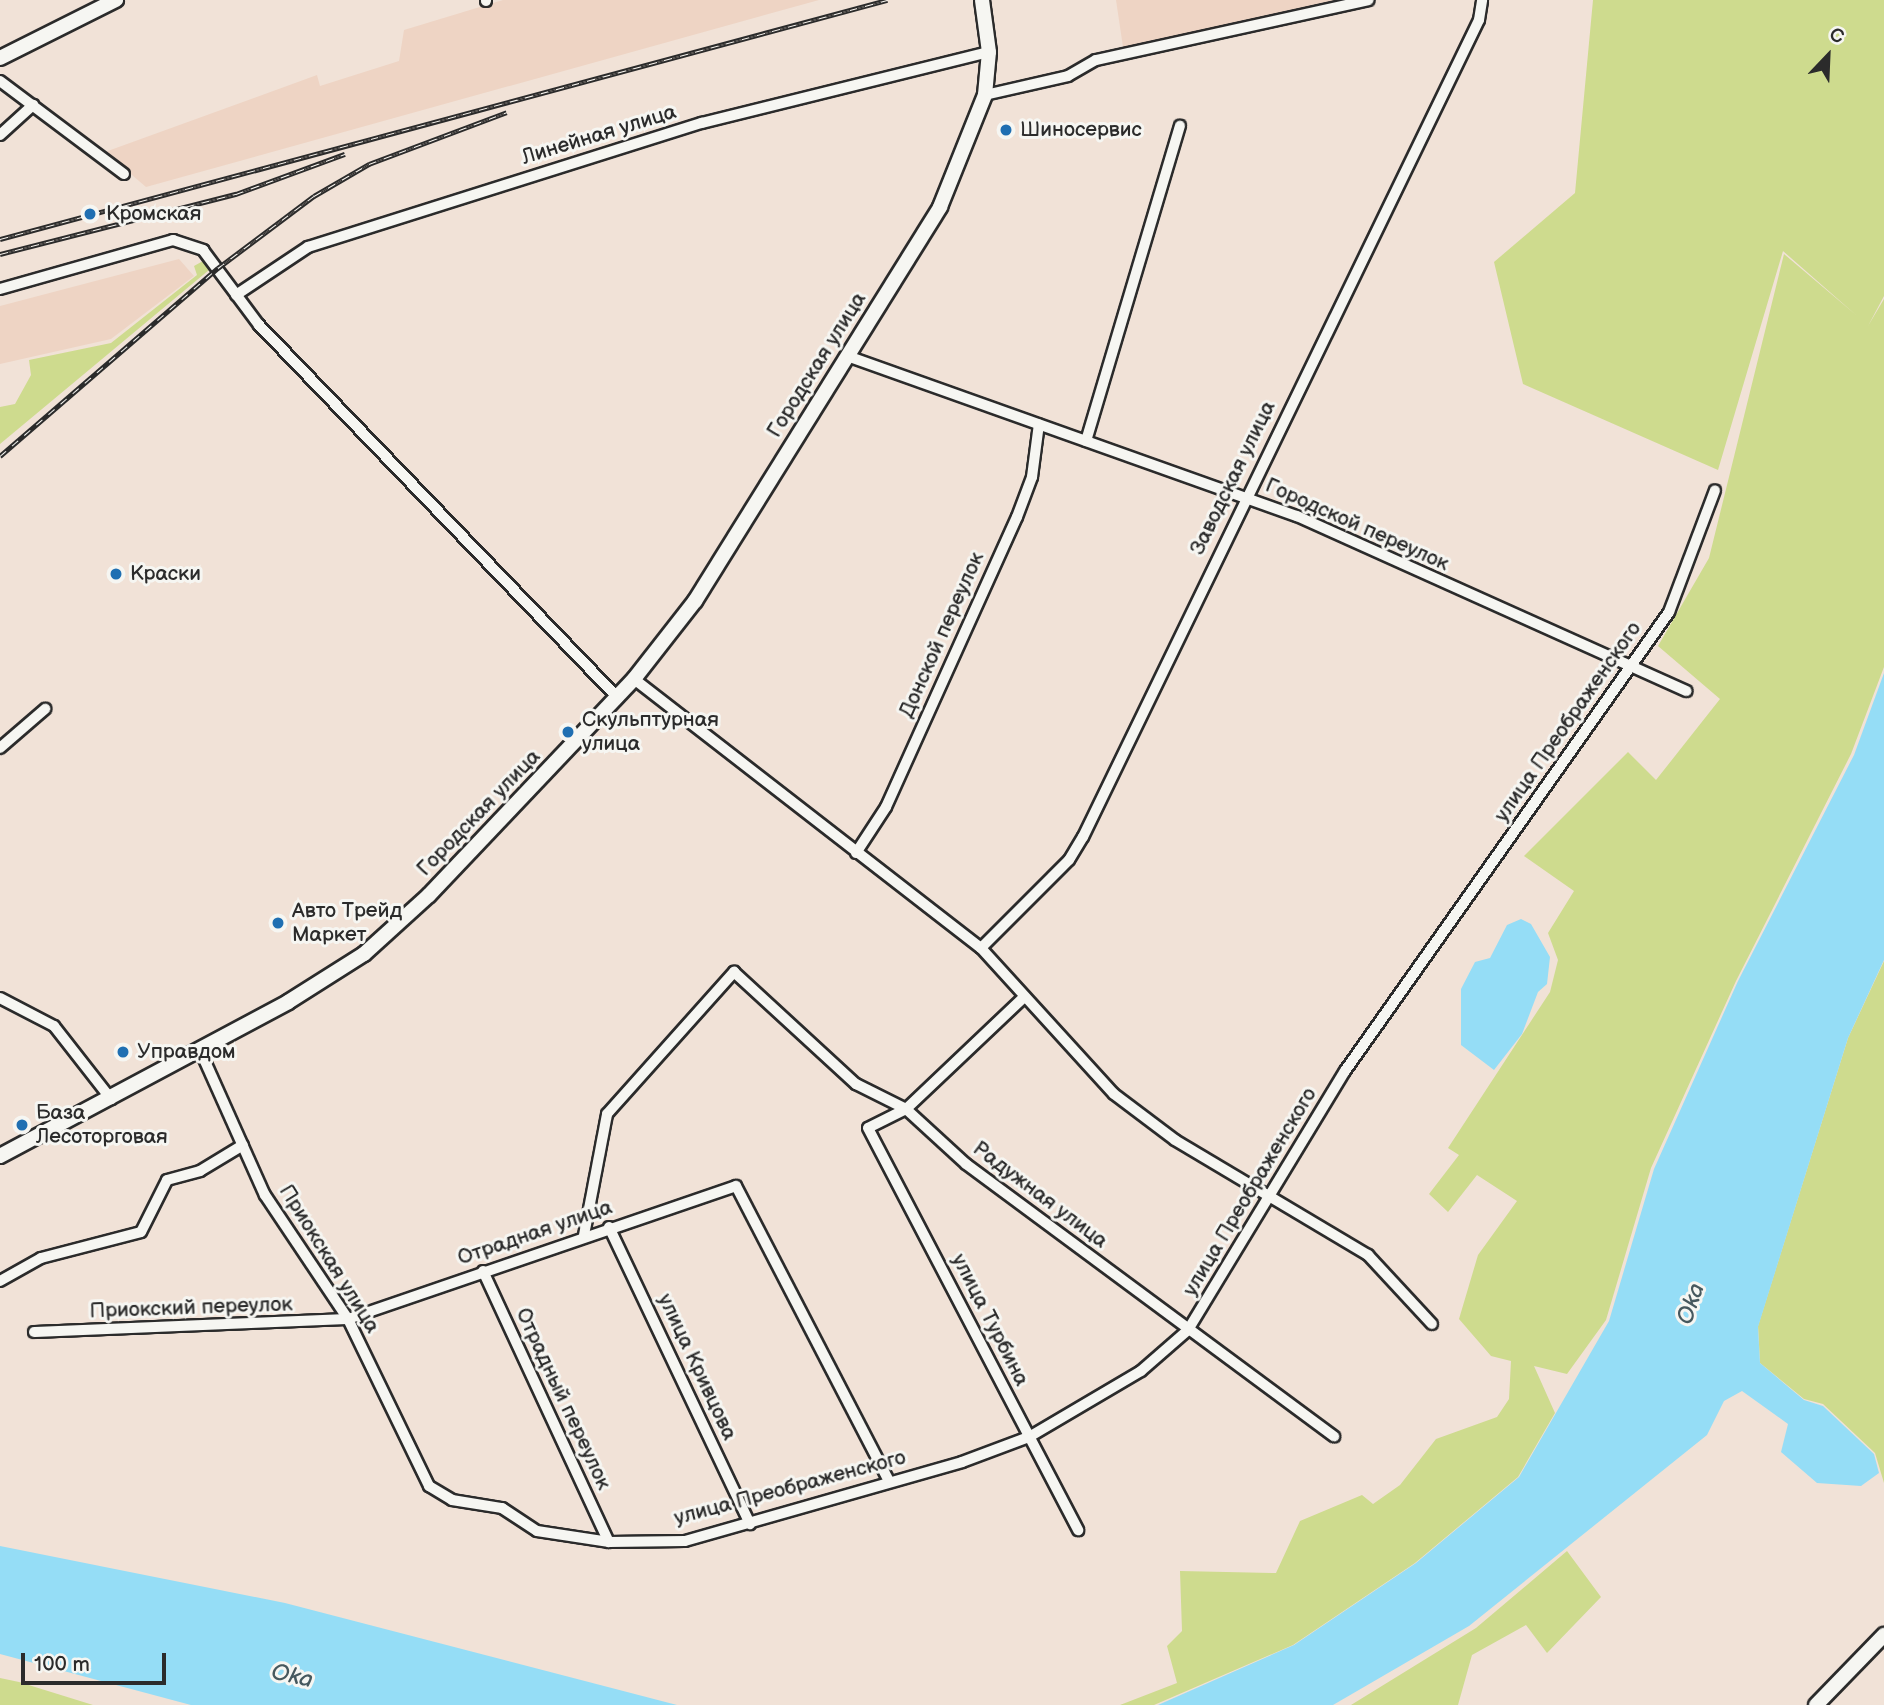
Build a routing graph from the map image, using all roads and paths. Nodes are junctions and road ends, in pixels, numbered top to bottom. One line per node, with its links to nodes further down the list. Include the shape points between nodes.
1 (116, 0): 6 (main road)
2 (982, 0): 5 (main road, Городская улица)
3 (1368, 0): 8 (street, via 1096,60 1068,76)
4 (1482, 0): 19 (street, Заводская улица, via 1479,20)
5 (989, 52): 8 (main road, Городская улица); 14 (street, Линейная улица, via 702,123 308,247)
6 (0, 58)
7 (0, 81): 9 (street)
8 (985, 95): 15 (main road, Городская улица, via 940,207)
9 (33, 105): 11 (street); 12 (street)
10 (1180, 126): 17 (street)
11 (0, 135)
12 (124, 174)
13 (0, 289): 14 (street, via 173,240 203,250)
14 (236, 295): 23 (street, via 371,447)
15 (847, 356): 16 (street, Городской переулок); 21 (main road, Городская улица, via 695,601)
16 (1039, 424): 17 (street, Городской переулок); 26 (street, Донской переулок, via 1032,477 1017,517 886,807)
17 (1086, 441): 19 (street, Городской переулок)
18 (1715, 490): 20 (street, улица Преображенского, via 1669,612)
19 (1245, 498): 20 (street, Городской переулок); 27 (street, Заводская улица, via 1083,837 1069,860)
20 (1630, 669): 22 (street, Городской переулок); 35 (street, улица Преображенского, via 1352,1060)
21 (634, 679): 23 (main road, Городская улица); 26 (street)
22 (1687, 691)
23 (618, 698): 30 (main road, Городская улица, via 429,895 363,954)
24 (45, 709): 25 (street)
25 (0, 748)
26 (856, 853): 27 (street)
27 (981, 948): 29 (street)
28 (0, 998): 31 (street, via 54,1026)
29 (1021, 999): 32 (street); 35 (street, via 1114,1094)
30 (200, 1050): 31 (main road, Городская улица); 33 (street, Приокская улица)
31 (111, 1099): 34 (main road, Городская улица)
32 (906, 1109): 37 (street, Радужная улица, via 856,1084 734,972 607,1114); 42 (street, Радужная улица, via 966,1164); 45 (street, улица Турбина, via 868,1128)
33 (243, 1145): 39 (street, via 167,1180 141,1232 41,1258); 40 (street, Приокская улица, via 265,1195)
34 (0, 1156)
35 (1265, 1196): 41 (street, via 1368,1255); 42 (street, улица Преображенского)
36 (608, 1227): 37 (street, Отрадная улица); 46 (street, Отрадная улица, via 736,1186); 48 (street, улица Кривцова)
37 (584, 1235): 38 (street, Отрадная улица)
38 (483, 1271): 40 (street, Отрадная улица); 50 (street, Отрадный переулок)
39 (0, 1281)
40 (348, 1319): 43 (street, Приокский переулок); 47 (street, Приокская улица)
41 (1432, 1324)
42 (1188, 1330): 44 (street, Радужная улица); 45 (street, улица Преображенского, via 1141,1371)
43 (34, 1332)
44 (1334, 1436)
45 (1029, 1437): 46 (street, улица Преображенского); 49 (street, улица Турбина)
46 (888, 1479): 48 (street, улица Преображенского)
47 (429, 1486): 50 (street, улица Преображенского, via 452,1500 513,1512 537,1531)
48 (750, 1524): 50 (street, улица Преображенского, via 685,1541)
49 (1078, 1530)
50 (609, 1542)
51 (1884, 1635): 52 (main road)
52 (1816, 1705)

